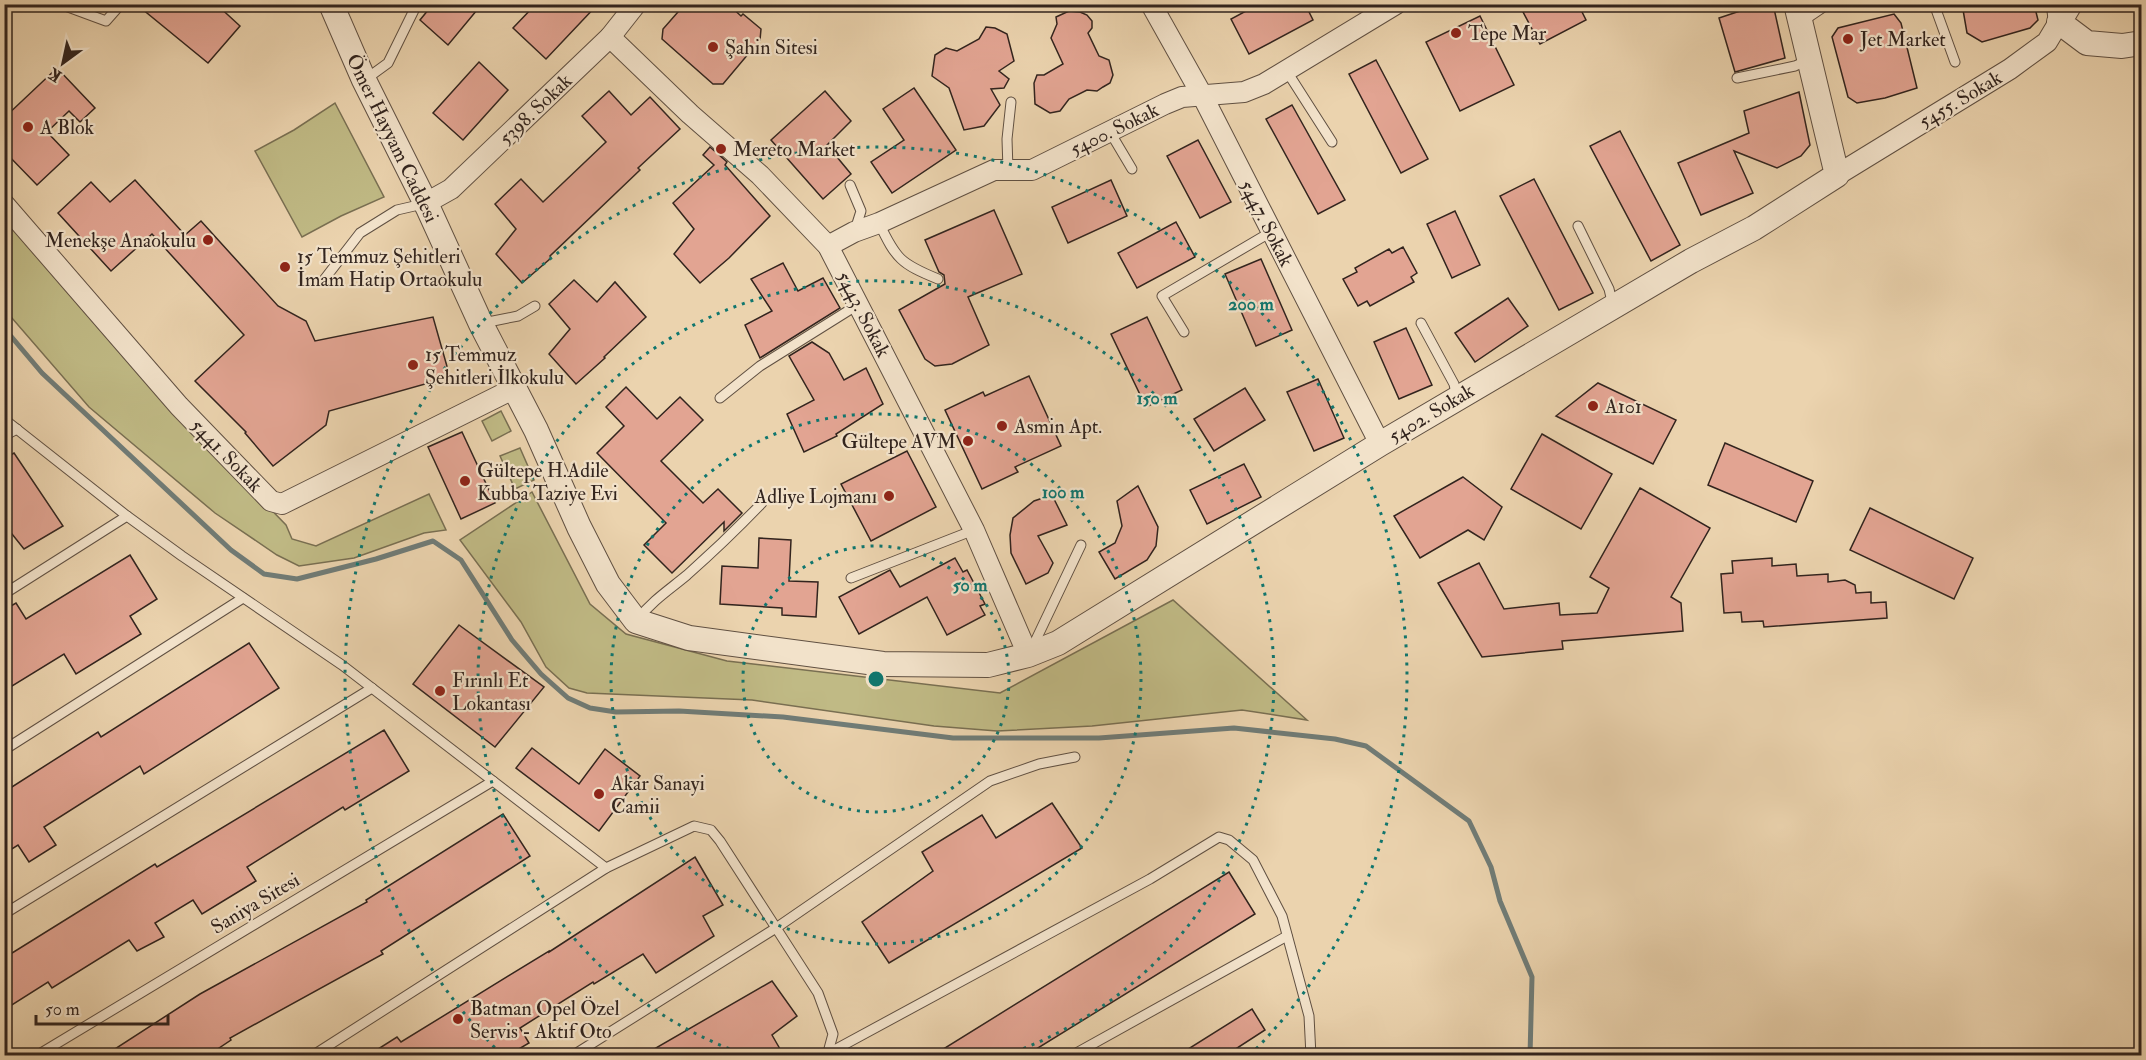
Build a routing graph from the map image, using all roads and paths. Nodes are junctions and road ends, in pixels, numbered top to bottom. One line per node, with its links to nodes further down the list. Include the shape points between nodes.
1 (60, 4): 2 (lane, via 106,21)
2 (121, 4)
3 (331, 4): 18 (street, Ömer Hayyam Caddesi)
4 (417, 4): 18 (lane, via 388,63)
5 (636, 4): 12 (street, 5398. Sokak)
6 (1151, 4): 19 (street, 5447. Sokak)
7 (1828, 4): 11 (lane)
8 (1934, 4): 15 (lane)
9 (1393, 5): 16 (street, 5400. Sokak)
10 (2062, 10): 13 (street, via 2086,43); 25 (street, 5455. Sokak, via 2048,42)
11 (1798, 13): 14 (street)
12 (610, 37): 27 (street, 5398. Sokak, via 451,189); 33 (street, 5443. Sokak, via 760,175)
13 (2142, 43)
14 (1810, 59): 17 (lane); 25 (street)
15 (1955, 62)
16 (1286, 70): 19 (street, 5400. Sokak, via 1244,92); 22 (lane)
17 (1737, 78)
18 (364, 80): 27 (street, Ömer Hayyam Caddesi)
19 (1202, 95): 21 (street, 5400. Sokak, via 1182,97); 32 (street, 5447. Sokak)
20 (1011, 102): 24 (lane)
21 (1110, 132): 23 (lane); 24 (street, 5400. Sokak, via 1032,170)
22 (1332, 142)
23 (1131, 169)
24 (1008, 170): 29 (street, 5400. Sokak, via 994,170)
25 (1837, 175): 38 (street, 5402. Sokak, via 1754,228)
26 (850, 185): 31 (lane, via 861,211)
27 (426, 203): 35 (lane, via 397,210 360,233); 40 (street, Ömer Hayyam Caddesi)
28 (4, 204): 42 (street, 5441. Sokak, via 179,406 271,501 282,504)
29 (879, 223): 31 (street, 5400. Sokak); 34 (lane, via 898,258 910,268)
30 (1578, 226): 38 (lane, via 1609,289)
31 (854, 232): 33 (street, 5400. Sokak)
32 (1271, 232): 41 (lane, via 1162,296); 48 (street, 5447. Sokak)
33 (828, 246): 36 (street, 5443. Sokak)
34 (938, 279)
35 (323, 281)
36 (859, 304): 43 (lane, via 760,366); 51 (street, 5443. Sokak)
37 (535, 306): 40 (lane, via 518,316)
38 (1612, 306): 44 (street, 5402. Sokak)
39 (1421, 323): 44 (lane, via 1454,384)
40 (481, 324): 42 (street, Ömer Hayyam Caddesi)
41 (1184, 332)
42 (515, 388): 56 (street, Ömer Hayyam Caddesi, via 608,585)
43 (720, 398)
44 (1456, 398): 48 (street, 5402. Sokak)
45 (4, 419): 46 (lane)
46 (17, 429): 47 (lane); 50 (lane)
47 (4, 436)
48 (1380, 444): 57 (street, 5402. Sokak, via 1058,643)
49 (762, 503): 56 (lane, via 727,540 651,603)
50 (127, 516): 54 (lane); 55 (lane)
51 (974, 530): 53 (lane); 57 (street, 5443. Sokak)
52 (1081, 545): 57 (lane)
53 (851, 578)
54 (4, 594)
55 (243, 598): 58 (lane); 59 (lane)
56 (636, 621): 57 (street, via 688,638 883,664 988,665)
57 (1028, 656)
58 (372, 688): 61 (lane); 63 (lane)
59 (4, 750)
60 (1075, 758): 64 (lane, via 1039,764 990,781)
61 (493, 781): 62 (lane); 67 (lane, Saniya Sitesi)
62 (606, 868): 64 (lane, via 694,826 711,830); 68 (lane)
63 (4, 914)
64 (776, 928): 66 (lane, via 818,993 833,1034); 69 (lane)
65 (1287, 936): 66 (lane, via 1282,916 1253,860 1229,840 1219,837 1150,879); 70 (lane); 71 (lane, via 1309,1016)
66 (827, 1055)
67 (36, 1056)
68 (312, 1056)
69 (572, 1056)
70 (1071, 1056)
71 (1311, 1056)

